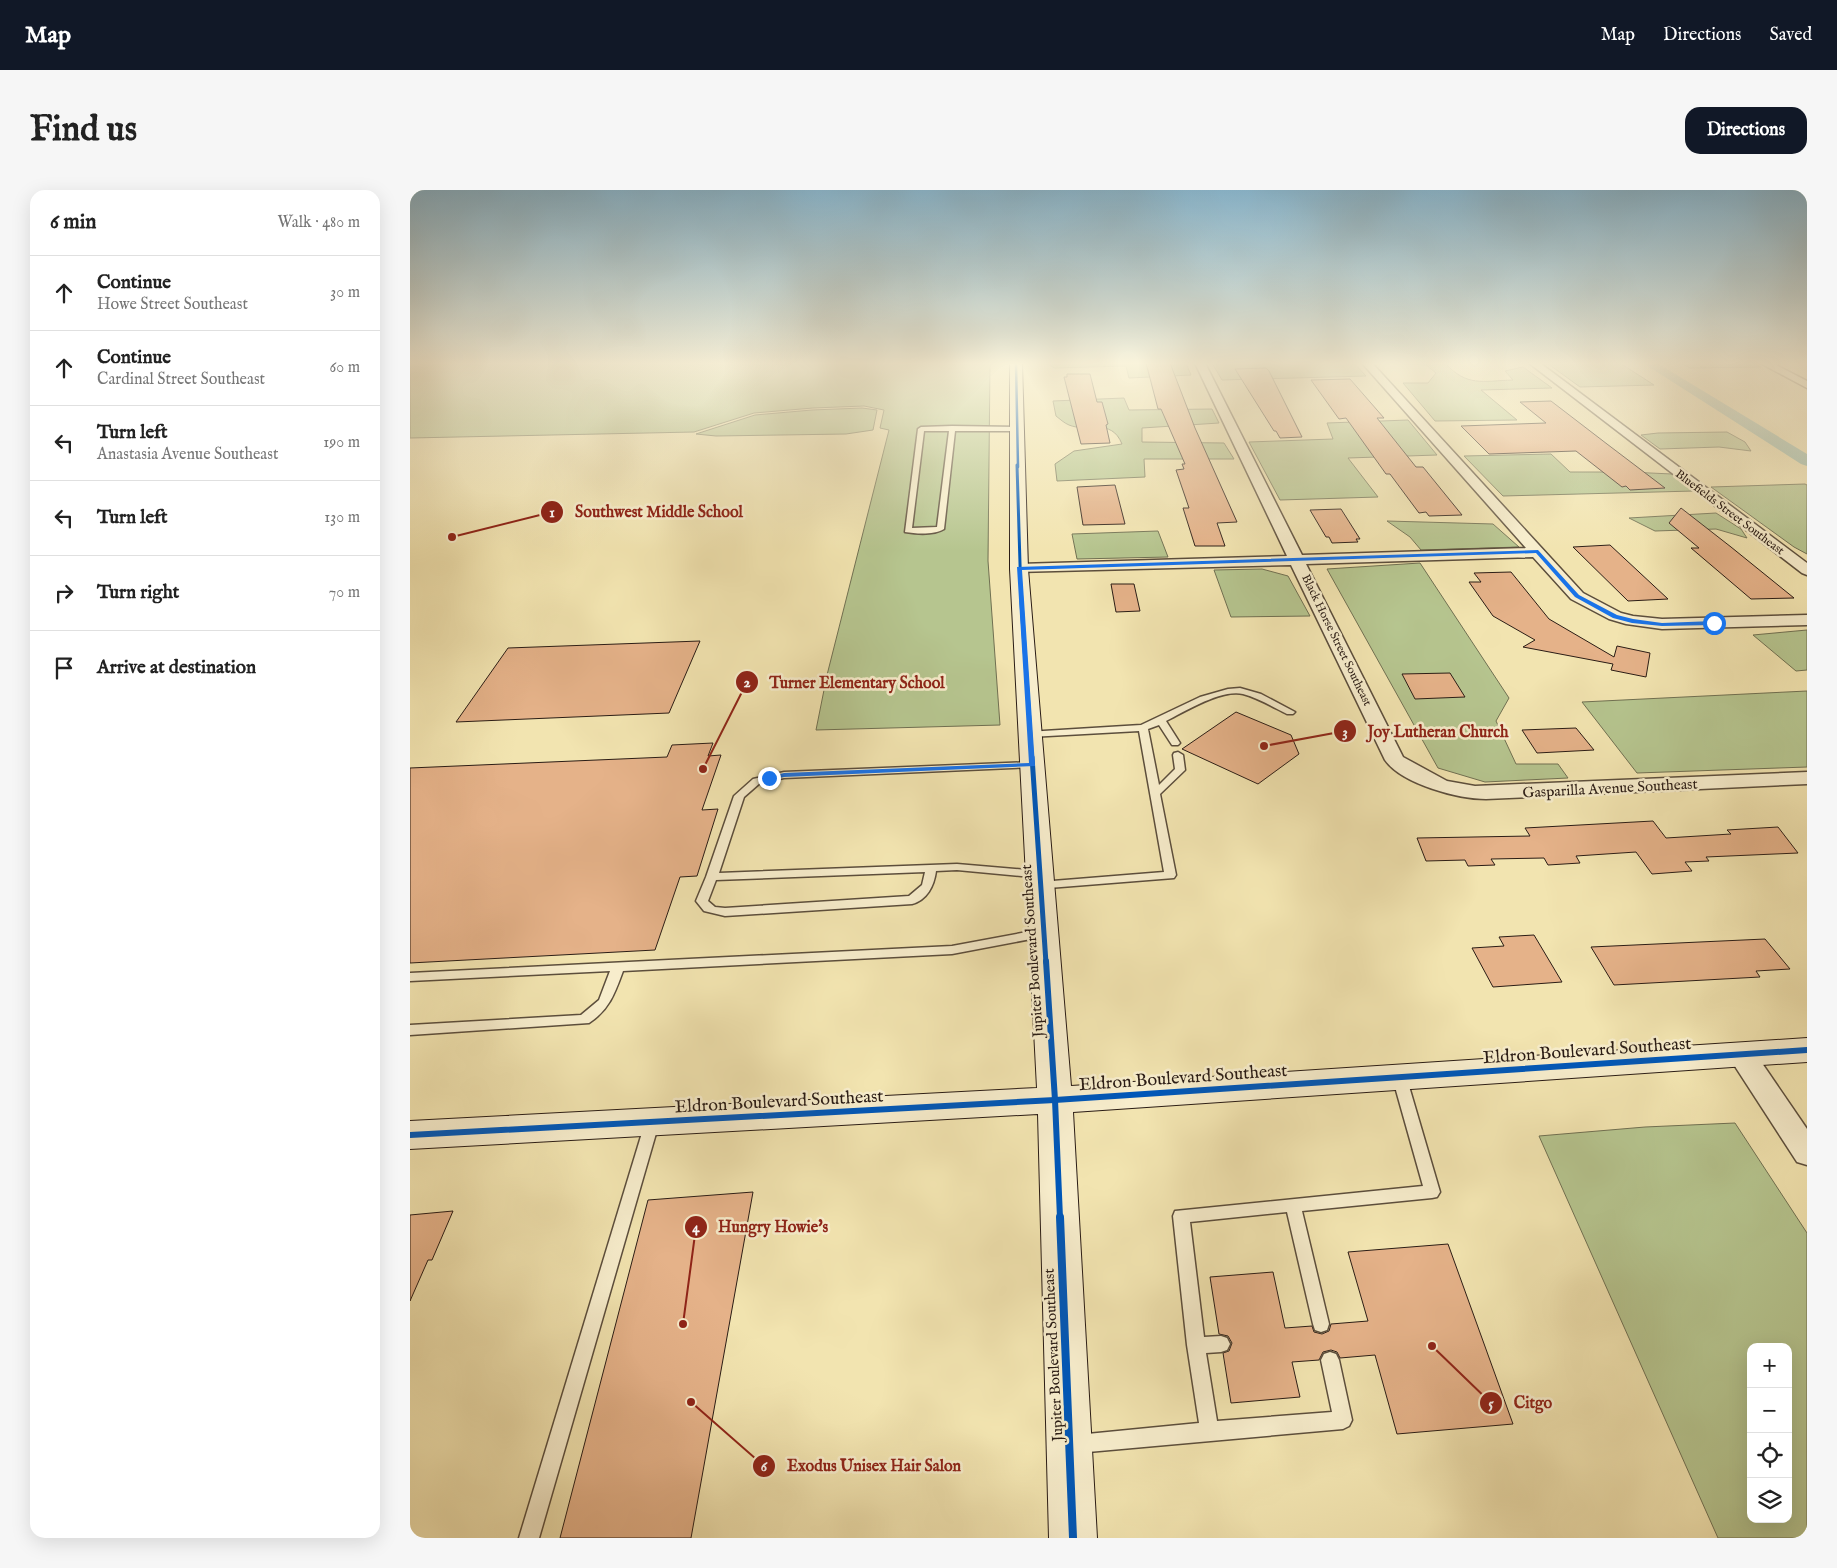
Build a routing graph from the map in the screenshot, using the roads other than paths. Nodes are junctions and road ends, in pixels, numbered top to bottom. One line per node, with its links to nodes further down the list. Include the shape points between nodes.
1 (1017, 426): 5 (lane); 8 (street, Jupiter Boulevard Southeast)
2 (1232, 426): 7 (street, Black Horse Street Southeast)
3 (1425, 426): 6 (street)
4 (1618, 426): 9 (street, Bluefields Street Southeast)
5 (956, 428): 5 (lane, via 921,429 908,530 940,529)
6 (1538, 552): 7 (street); 10 (street, via 1577,596 1632,621 1662,624)
7 (1298, 560): 8 (street); 18 (street, Black Horse Street Southeast, via 1395,760)
8 (1019, 568): 14 (street, Jupiter Boulevard Southeast)
9 (1807, 570)
10 (1807, 620)
11 (1290, 712): 12 (lane, via 1242,690 1222,693)
12 (1161, 721): 13 (lane); 15 (lane)
13 (1143, 728): 14 (lane); 20 (lane)
14 (1030, 734): 17 (street, Jupiter Boulevard Southeast)
15 (1175, 743)
16 (1178, 756): 20 (lane, via 1180,770)
17 (1032, 765): 22 (lane, via 784,775 756,781 739,796); 23 (street, Jupiter Boulevard Southeast)
18 (1417, 774): 19 (street, Gasparilla Avenue Southeast, via 1469,792)
19 (1807, 778)
20 (1156, 793): 23 (lane, via 1170,874)
21 (931, 868): 22 (lane); 22 (lane, via 928,886 912,900 725,912 709,910 702,901); 23 (lane, via 972,867)
22 (712, 877)
23 (1040, 881): 24 (street, Jupiter Boulevard Southeast)
24 (1043, 933): 25 (lane, via 952,950); 31 (street, Jupiter Boulevard Southeast)
25 (618, 967): 26 (lane); 27 (lane, via 605,1002 599,1011 584,1020)
26 (410, 977)
27 (410, 1030)
28 (1807, 1050): 29 (street, Eldron Boulevard Southeast)
29 (1741, 1054): 30 (street, Eldron Boulevard Southeast); 34 (street)
30 (1399, 1076): 31 (street, Eldron Boulevard Southeast); 35 (lane, via 1432,1192)
31 (1055, 1100): 32 (street, Eldron Boulevard Southeast); 41 (street, Jupiter Boulevard Southeast)
32 (653, 1121): 33 (street, Eldron Boulevard Southeast); 42 (lane)
33 (410, 1134)
34 (1807, 1154)
35 (1293, 1205): 36 (lane); 38 (lane, via 1181,1216)
36 (1321, 1324)
37 (1221, 1344): 38 (lane)
38 (1196, 1346): 40 (lane)
39 (1330, 1360): 40 (lane, via 1343,1420)
40 (1209, 1431): 41 (lane)
41 (1070, 1445): 43 (street, Jupiter Boulevard Southeast)
42 (529, 1538)
43 (1073, 1538)

